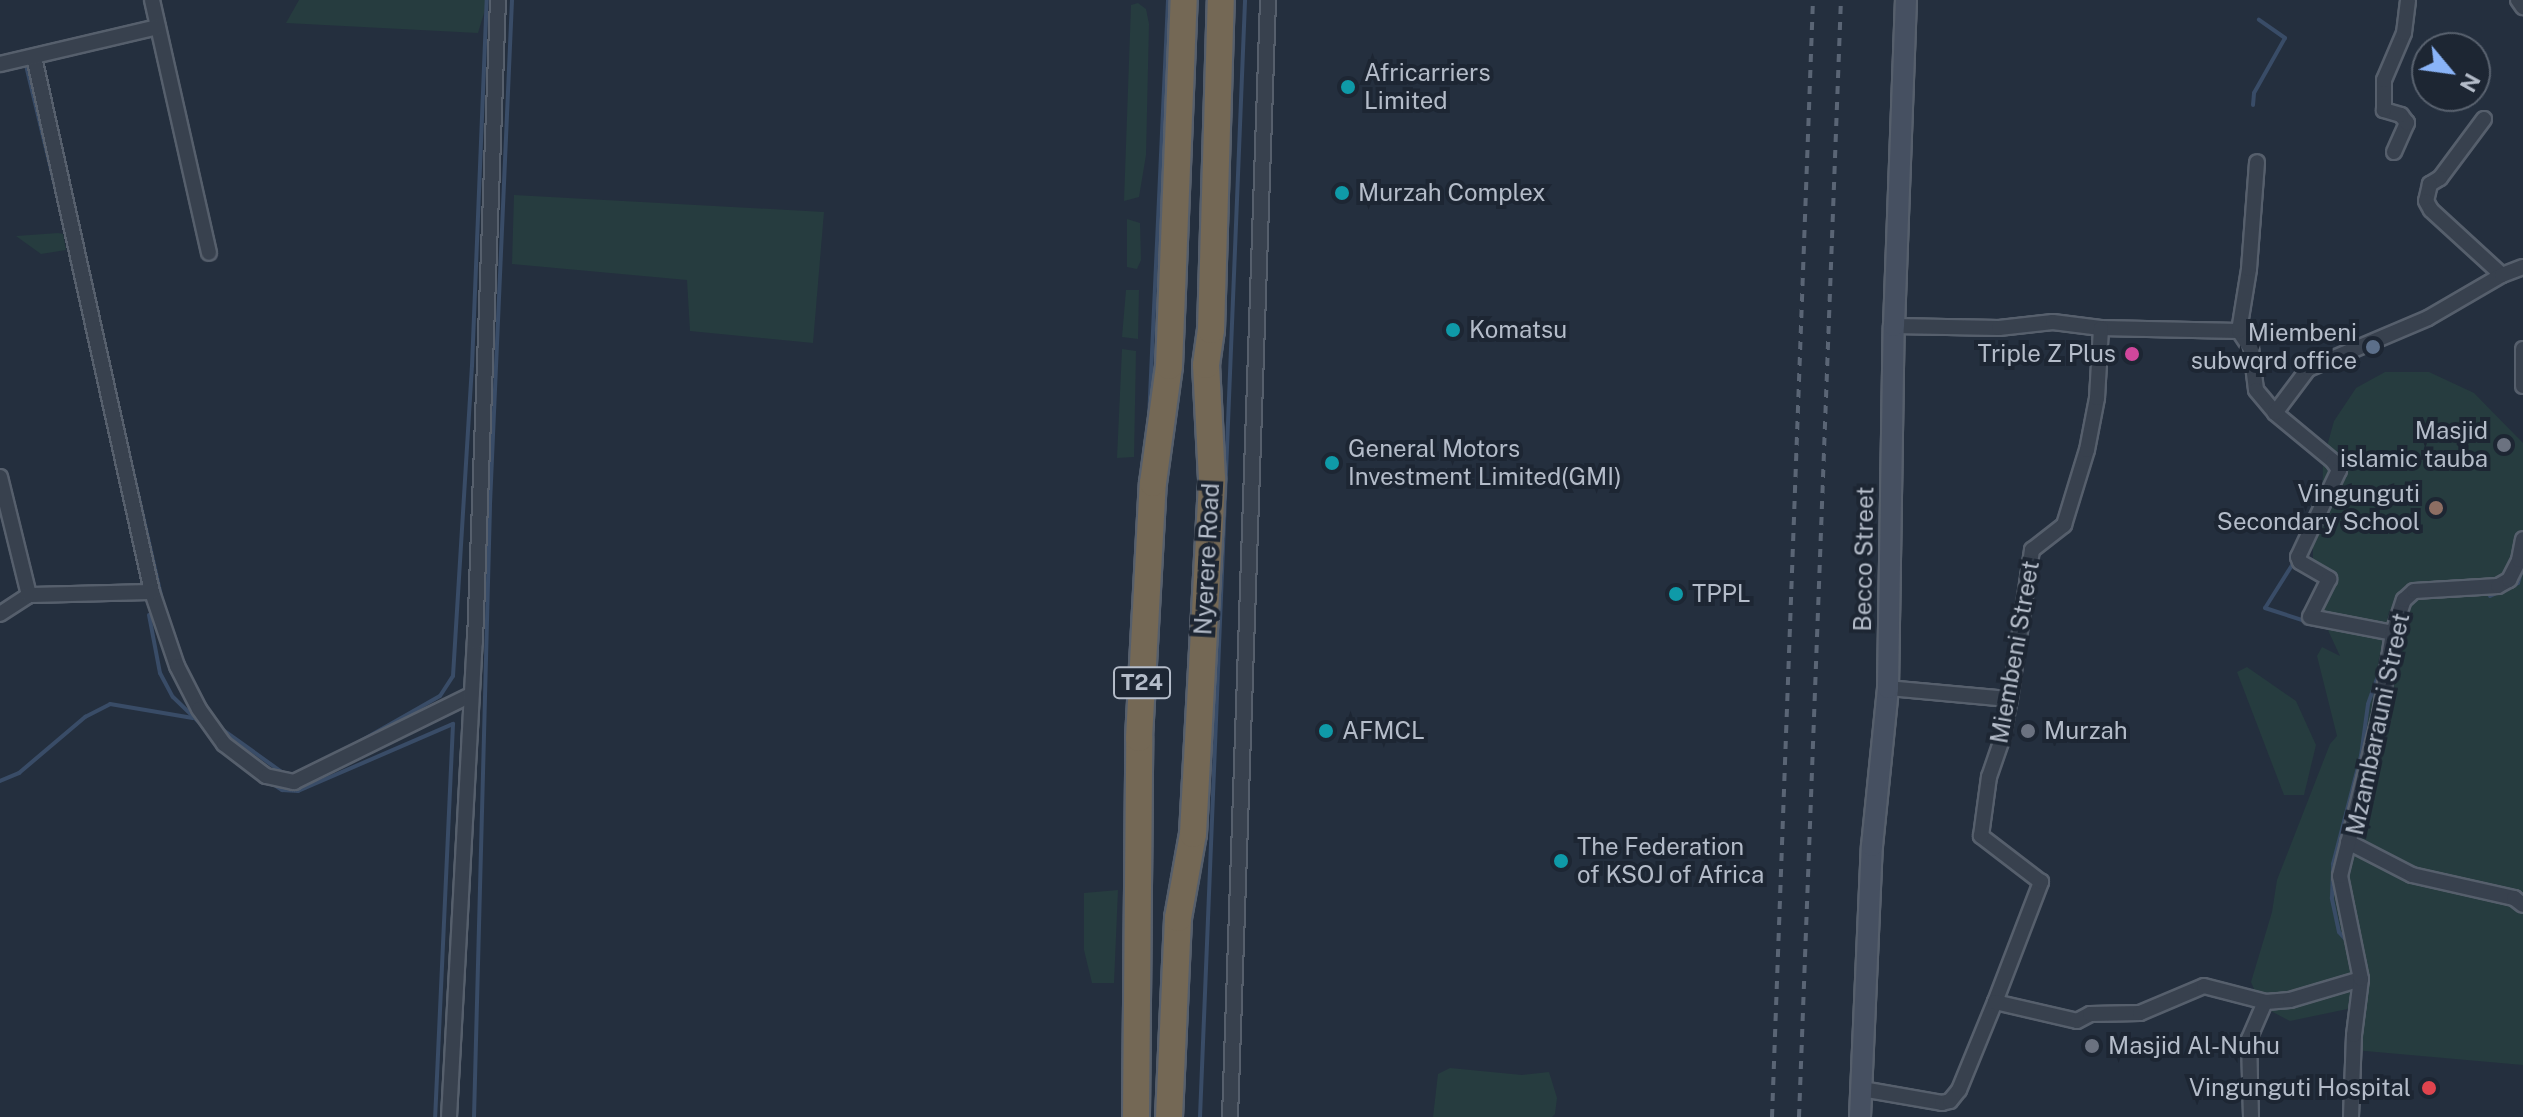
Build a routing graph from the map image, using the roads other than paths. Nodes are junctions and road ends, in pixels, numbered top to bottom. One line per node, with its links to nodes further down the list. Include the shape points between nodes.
1 (152, 0): 10 (street)
2 (498, 0): 33 (street)
3 (1184, 0): 42 (highway, T24, via 1169,366 1153,483 1139,738)
4 (1221, 0): 43 (highway, Nyerere Road / T24, via 1206,365 1212,479 1193,834 1178,918)
5 (1268, 0): 44 (street)
6 (1906, 0): 19 (street, Becco Street)
7 (2408, 0): 14 (street, via 2404,33 2384,80 2384,110 2401,115 2407,123)
8 (2518, 0): 9 (street)
9 (2523, 7)
10 (158, 27): 11 (street); 16 (street)
11 (34, 57): 12 (street); 28 (street)
12 (0, 64)
13 (2484, 119): 18 (street, via 2430,184 2426,201)
14 (2394, 152)
15 (2257, 162): 21 (street)
16 (209, 253)
17 (2523, 267): 18 (street)
18 (2502, 275): 24 (street, via 2428,318 2308,369)
19 (1894, 326): 20 (street, via 1999,328 2053,322); 32 (street, Becco Street)
20 (2101, 328): 21 (street); 34 (street, Miembeni Street, via 2097,398 2087,450 2064,525 2032,550)
21 (2239, 331): 24 (street, via 2251,349 2256,390)
22 (2523, 349): 23 (street)
23 (2523, 386)
24 (2275, 413): 31 (street, via 2339,470 2298,557 2329,579 2310,617)
25 (0, 477): 29 (street)
26 (2523, 539): 27 (street, Mzambarauni Street)
27 (2521, 561): 31 (street, Mzambarauni Street, via 2509,580 2498,586 2414,591 2404,600)
28 (152, 592): 29 (street); 33 (street, via 177,666 199,709 224,744 280,782 303,779)
29 (29, 595): 30 (street)
30 (0, 614)
31 (2393, 633): 35 (street, Mzambarauni Street, via 2380,714)
32 (1888, 688): 34 (street); 40 (street, Becco Street, via 1872,846)
33 (469, 696): 41 (street)
34 (2010, 699): 38 (street, Miembeni Street, via 1989,777 1981,836 2041,882)
35 (2348, 842): 36 (street, Mzambarauni Street, via 2412,875 2514,898); 37 (street, via 2340,876)
36 (2523, 905)
37 (2361, 979): 39 (street); 47 (street)
38 (1995, 1002): 39 (street, via 2077,1021 2090,1014 2140,1013 2204,986); 40 (street, via 1950,1101)
39 (2265, 1002): 46 (street, via 2249,1039)
40 (1862, 1089): 45 (street, Becco Street)
41 (449, 1117)
42 (1136, 1117)
43 (1169, 1117)
44 (1230, 1117)
45 (1860, 1117)
46 (2251, 1117)
47 (2351, 1117)

